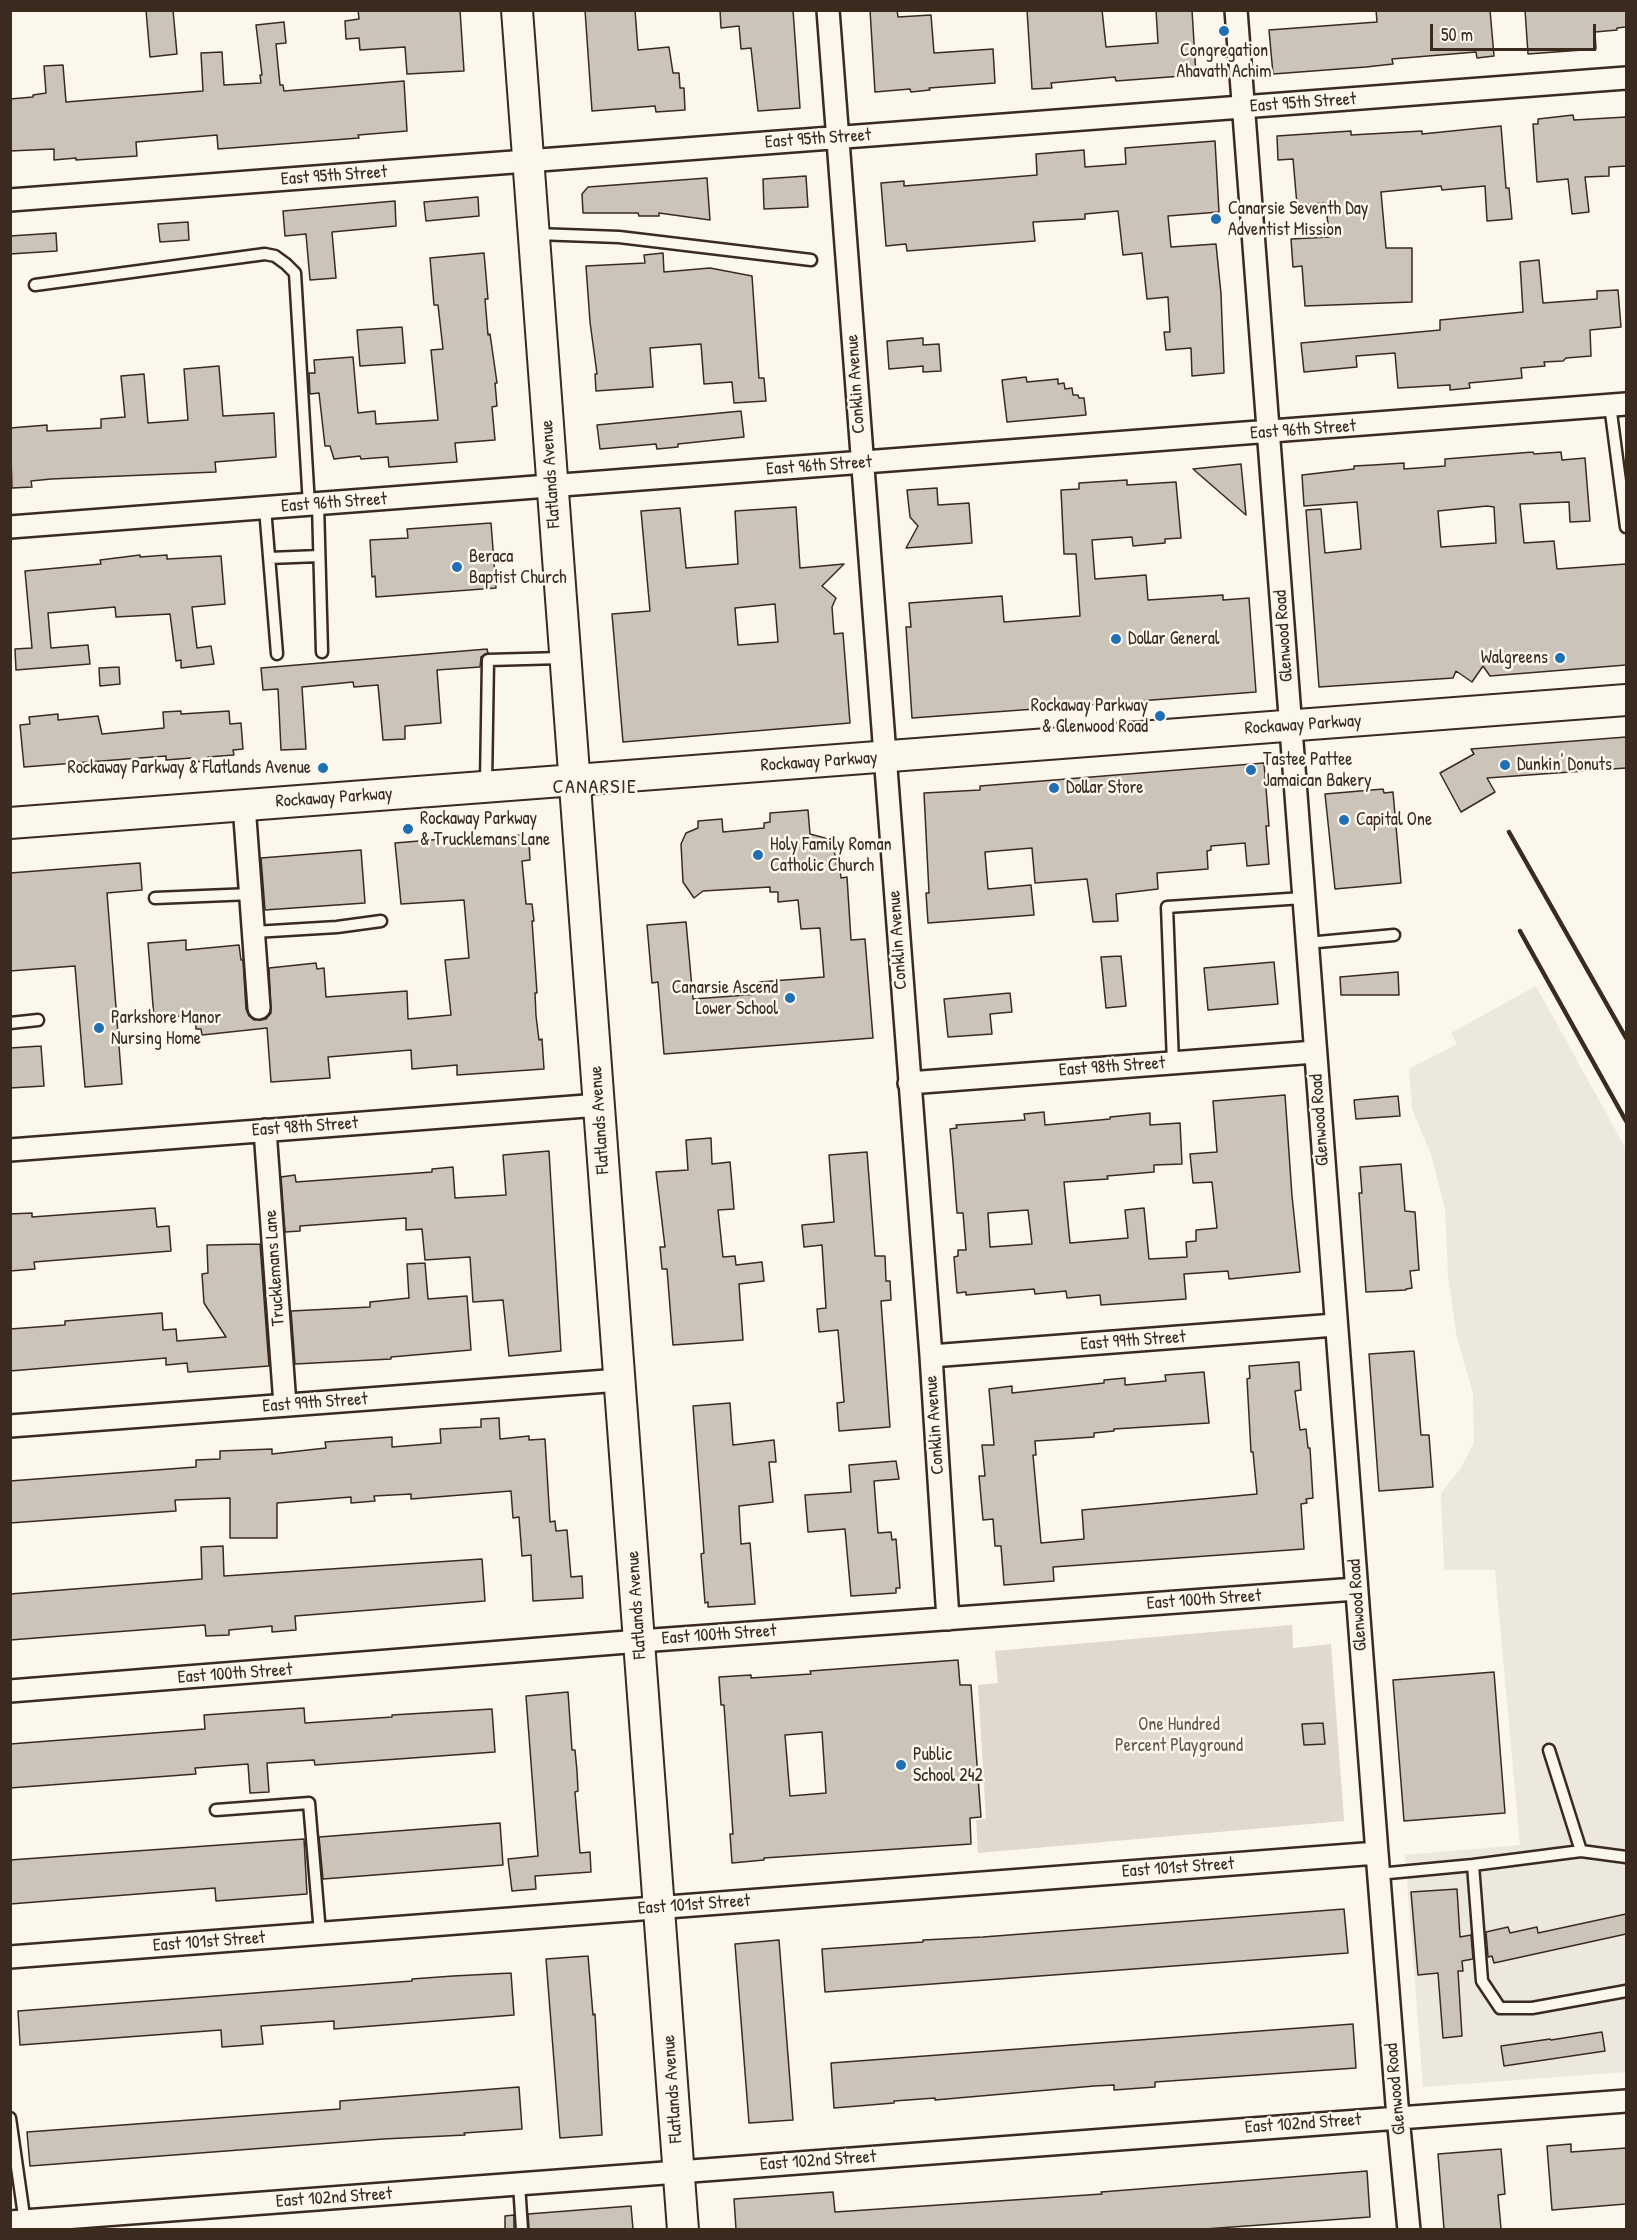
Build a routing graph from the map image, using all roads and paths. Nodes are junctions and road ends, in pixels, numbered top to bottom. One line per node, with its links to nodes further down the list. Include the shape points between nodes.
1 (517, 10): 7 (main road, Flatlands Avenue)
2 (828, 10): 6 (street, Conklin Avenue)
3 (1236, 10): 5 (street, Glenwood Road)
4 (1626, 78): 5 (street, East 95th Street)
5 (1244, 108): 6 (street, East 95th Street); 13 (street, Glenwood Road)
6 (838, 138): 7 (street, East 95th Street); 14 (street, Conklin Avenue)
7 (528, 161): 8 (street, East 95th Street); 9 (main road, Flatlands Avenue)
8 (10, 200)
9 (533, 234): 10 (lane, via 619,237); 15 (main road, Flatlands Avenue)
10 (811, 260)
11 (35, 285): 16 (lane, via 265,255 275,256 286,264 295,273)
12 (1618, 404): 13 (street, East 96th Street); 19 (lane)
13 (1269, 432): 14 (street, East 96th Street); 26 (street, Glenwood Road)
14 (861, 463): 15 (street, East 96th Street); 27 (street, Conklin Avenue)
15 (552, 487): 16 (street, East 96th Street); 24 (main road, Flatlands Avenue)
16 (313, 505): 17 (street, East 96th Street); 20 (lane)
17 (265, 508): 18 (street, East 96th Street); 21 (lane)
18 (10, 527)
19 (1626, 527)
20 (320, 556): 21 (lane); 22 (lane)
21 (269, 558): 23 (lane)
22 (322, 652)
23 (277, 654)
24 (566, 658): 28 (main road, Flatlands Avenue); 29 (lane, via 488,660)
25 (1626, 700): 26 (main road, Rockaway Parkway)
26 (1290, 726): 27 (main road, Rockaway Parkway); 34 (street, Glenwood Road)
27 (884, 757): 28 (main road, Rockaway Parkway); 44 (street, Conklin Avenue)
28 (575, 781): 29 (main road, Rockaway Parkway); 45 (main road, Flatlands Avenue)
29 (486, 787): 30 (main road, Rockaway Parkway)
30 (244, 805): 31 (main road, Rockaway Parkway); 32 (street)
31 (10, 823)
32 (251, 894): 33 (lane); 36 (street)
33 (155, 898)
34 (1303, 898): 38 (street, Glenwood Road); 43 (lane, via 1167,907)
35 (381, 921): 36 (lane)
36 (254, 932): 39 (street)
37 (1394, 935): 38 (lane)
38 (1306, 943): 42 (street, Glenwood Road)
39 (259, 1008)
40 (38, 1020): 41 (lane)
41 (10, 1023)
42 (1315, 1052): 43 (street, East 98th Street); 48 (street, Glenwood Road)
43 (1173, 1063): 44 (street, East 98th Street)
44 (909, 1083): 49 (street, Conklin Avenue)
45 (599, 1105): 46 (street, East 98th Street); 50 (main road, Flatlands Avenue)
46 (265, 1131): 47 (street, East 98th Street); 51 (street, Trucklemans Lane)
47 (10, 1150)
48 (1335, 1326): 49 (street, East 99th Street); 53 (street, Glenwood Road)
49 (931, 1356): 54 (street, Conklin Avenue)
50 (620, 1380): 51 (street, East 99th Street); 55 (main road, Flatlands Avenue)
51 (285, 1405): 52 (street, East 99th Street)
52 (10, 1426)
53 (1356, 1588): 54 (street, East 100th Street); 61 (street, Glenwood Road)
54 (948, 1619): 55 (street, East 100th Street)
55 (640, 1641): 56 (street, East 100th Street); 63 (main road, Flatlands Avenue)
56 (10, 1691)
57 (1549, 1750): 59 (lane)
58 (216, 1810): 64 (lane, via 309,1803)
59 (1581, 1851): 60 (lane); 62 (lane)
60 (1626, 1857)
61 (1377, 1864): 62 (lane); 63 (street, East 101st Street); 68 (street, Glenwood Road)
62 (1473, 1865): 66 (lane, via 1482,1981 1500,2008 1532,2008)
63 (659, 1908): 64 (street, East 101st Street); 70 (main road, Flatlands Avenue)
64 (320, 1933): 65 (street, East 101st Street)
65 (10, 1957)
66 (1626, 1990)
67 (1626, 2101): 68 (street, East 102nd Street)
68 (1398, 2117): 70 (street, East 102nd Street); 75 (street, Glenwood Road)
69 (10, 2118): 72 (lane)
70 (679, 2172): 71 (street, East 102nd Street); 74 (main road, Flatlands Avenue)
71 (519, 2184): 72 (street, East 102nd Street); 73 (lane)
72 (20, 2224)
73 (522, 2229)
74 (684, 2229)
75 (1409, 2229)

